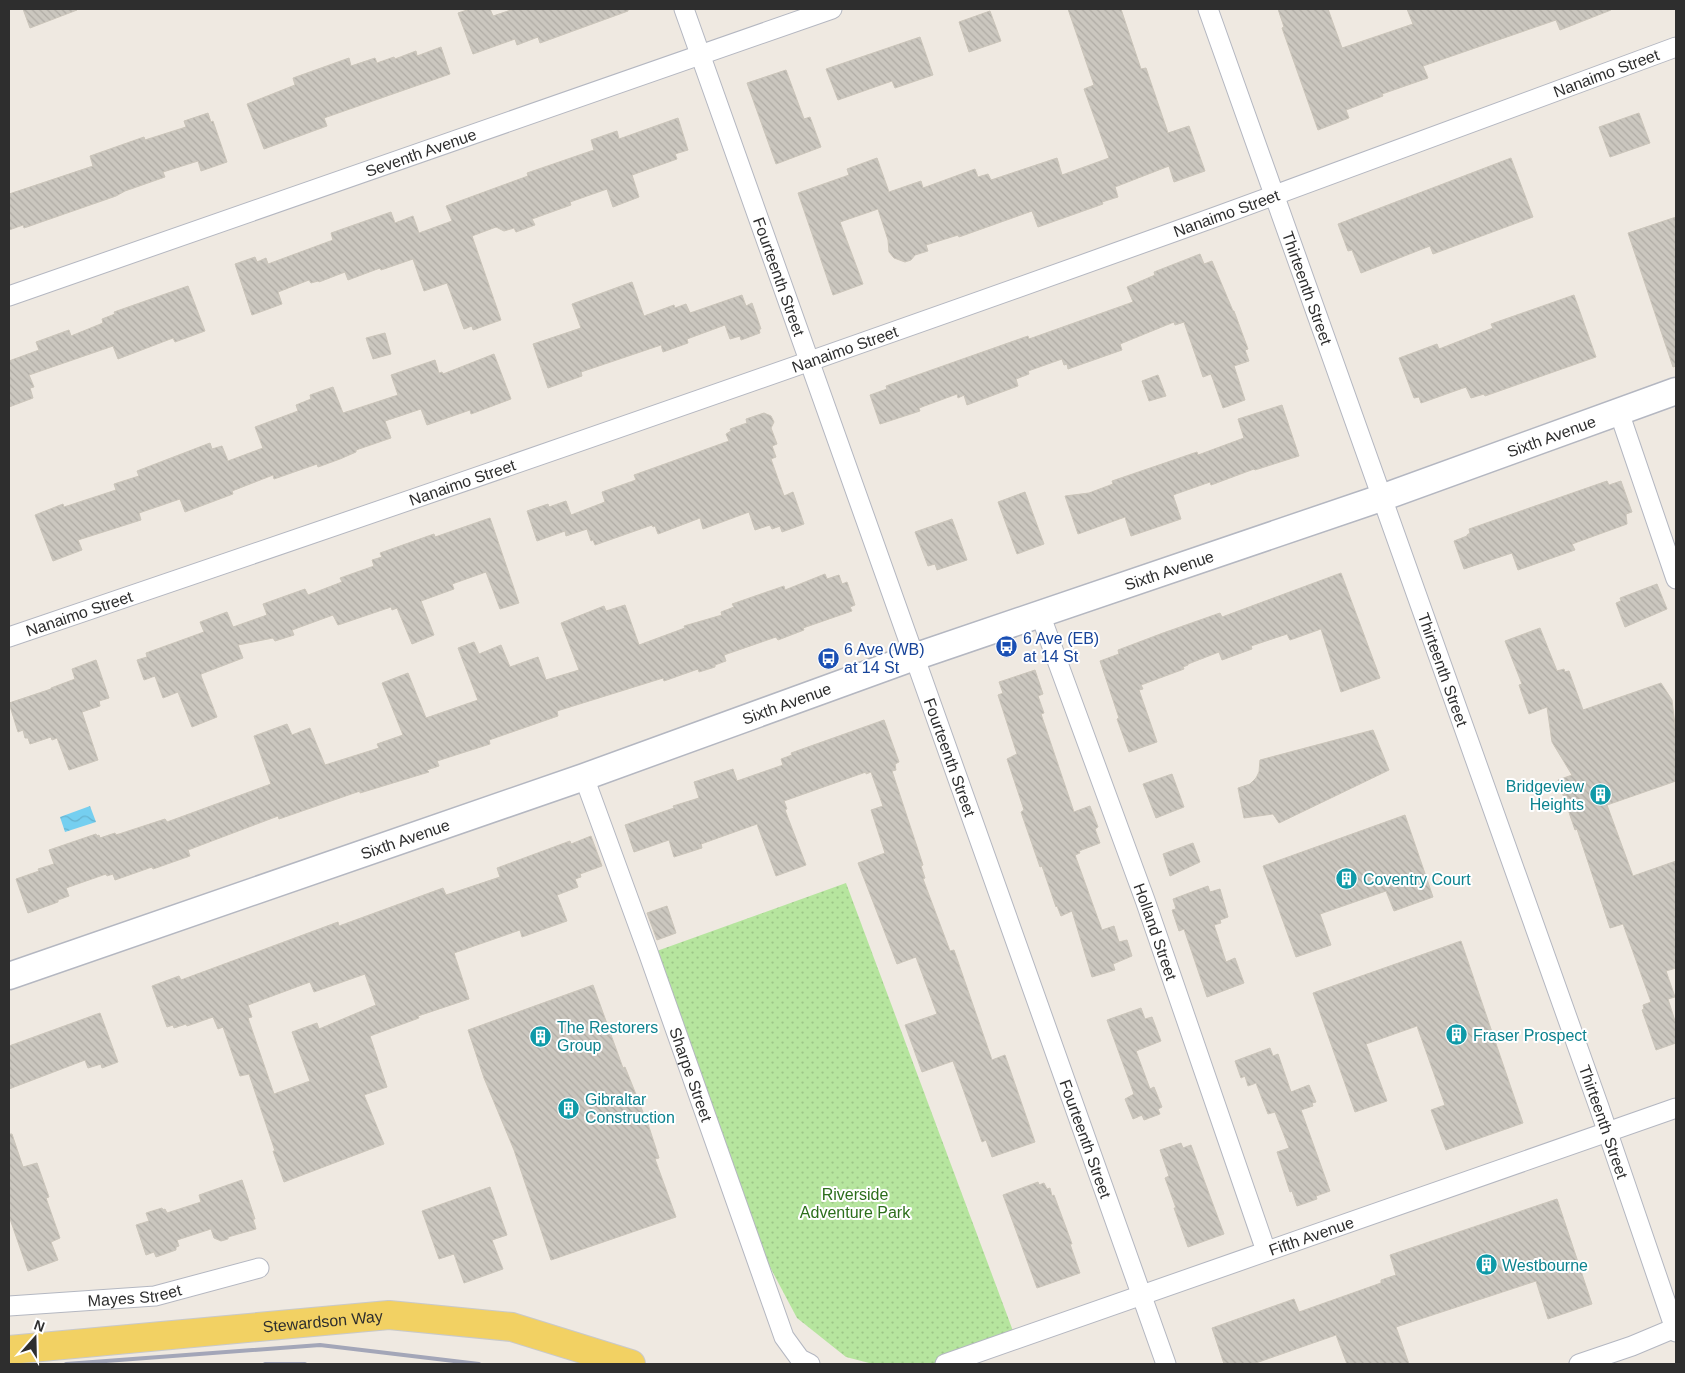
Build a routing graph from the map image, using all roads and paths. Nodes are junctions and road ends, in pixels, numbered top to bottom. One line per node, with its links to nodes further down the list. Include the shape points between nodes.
1 (684, 9): 5 (street, Fourteenth Street)
2 (832, 9): 5 (street, Seventh Avenue)
3 (1208, 9): 6 (street, Thirteenth Street)
4 (1676, 47): 6 (street, Nanaimo Street)
5 (700, 55): 7 (street, Seventh Avenue); 8 (street, Fourteenth Street)
6 (1274, 196): 8 (street, Nanaimo Street); 11 (street, Thirteenth Street)
7 (9, 296)
8 (809, 362): 14 (street, Nanaimo Street); 15 (street, Fourteenth Street)
9 (1676, 392): 10 (street, Sixth Avenue)
10 (1619, 412): 11 (street, Sixth Avenue); 12 (street)
11 (1381, 498): 13 (street, Sixth Avenue); 19 (street, Thirteenth Street)
12 (1676, 579)
13 (1040, 614): 15 (street, Sixth Avenue); 20 (street, Holland Street, via 1145,900)
14 (9, 637)
15 (914, 657): 16 (street, Sixth Avenue); 22 (street, Fourteenth Street)
16 (584, 777): 17 (street, Sixth Avenue); 28 (street, Sharpe Street, via 784,1337 800,1359)
17 (9, 976)
18 (1676, 1108): 19 (street, Fifth Avenue)
19 (1607, 1132): 20 (street, Fifth Avenue); 24 (street, Thirteenth Street)
20 (1266, 1252): 22 (street, Fifth Avenue)
21 (259, 1268): 23 (street, Mayes Street, via 155,1296)
22 (1141, 1295): 29 (street, Fifth Avenue); 30 (street, Fourteenth Street)
23 (9, 1306)
24 (1676, 1330): 31 (street)
25 (9, 1350): 26 (main road, Stewardson Way, via 389,1315 512,1327)
26 (598, 1359): 27 (main road, Stewardson Way)
27 (631, 1364)
28 (810, 1364)
29 (944, 1364)
30 (1166, 1364)
31 (1579, 1364)

